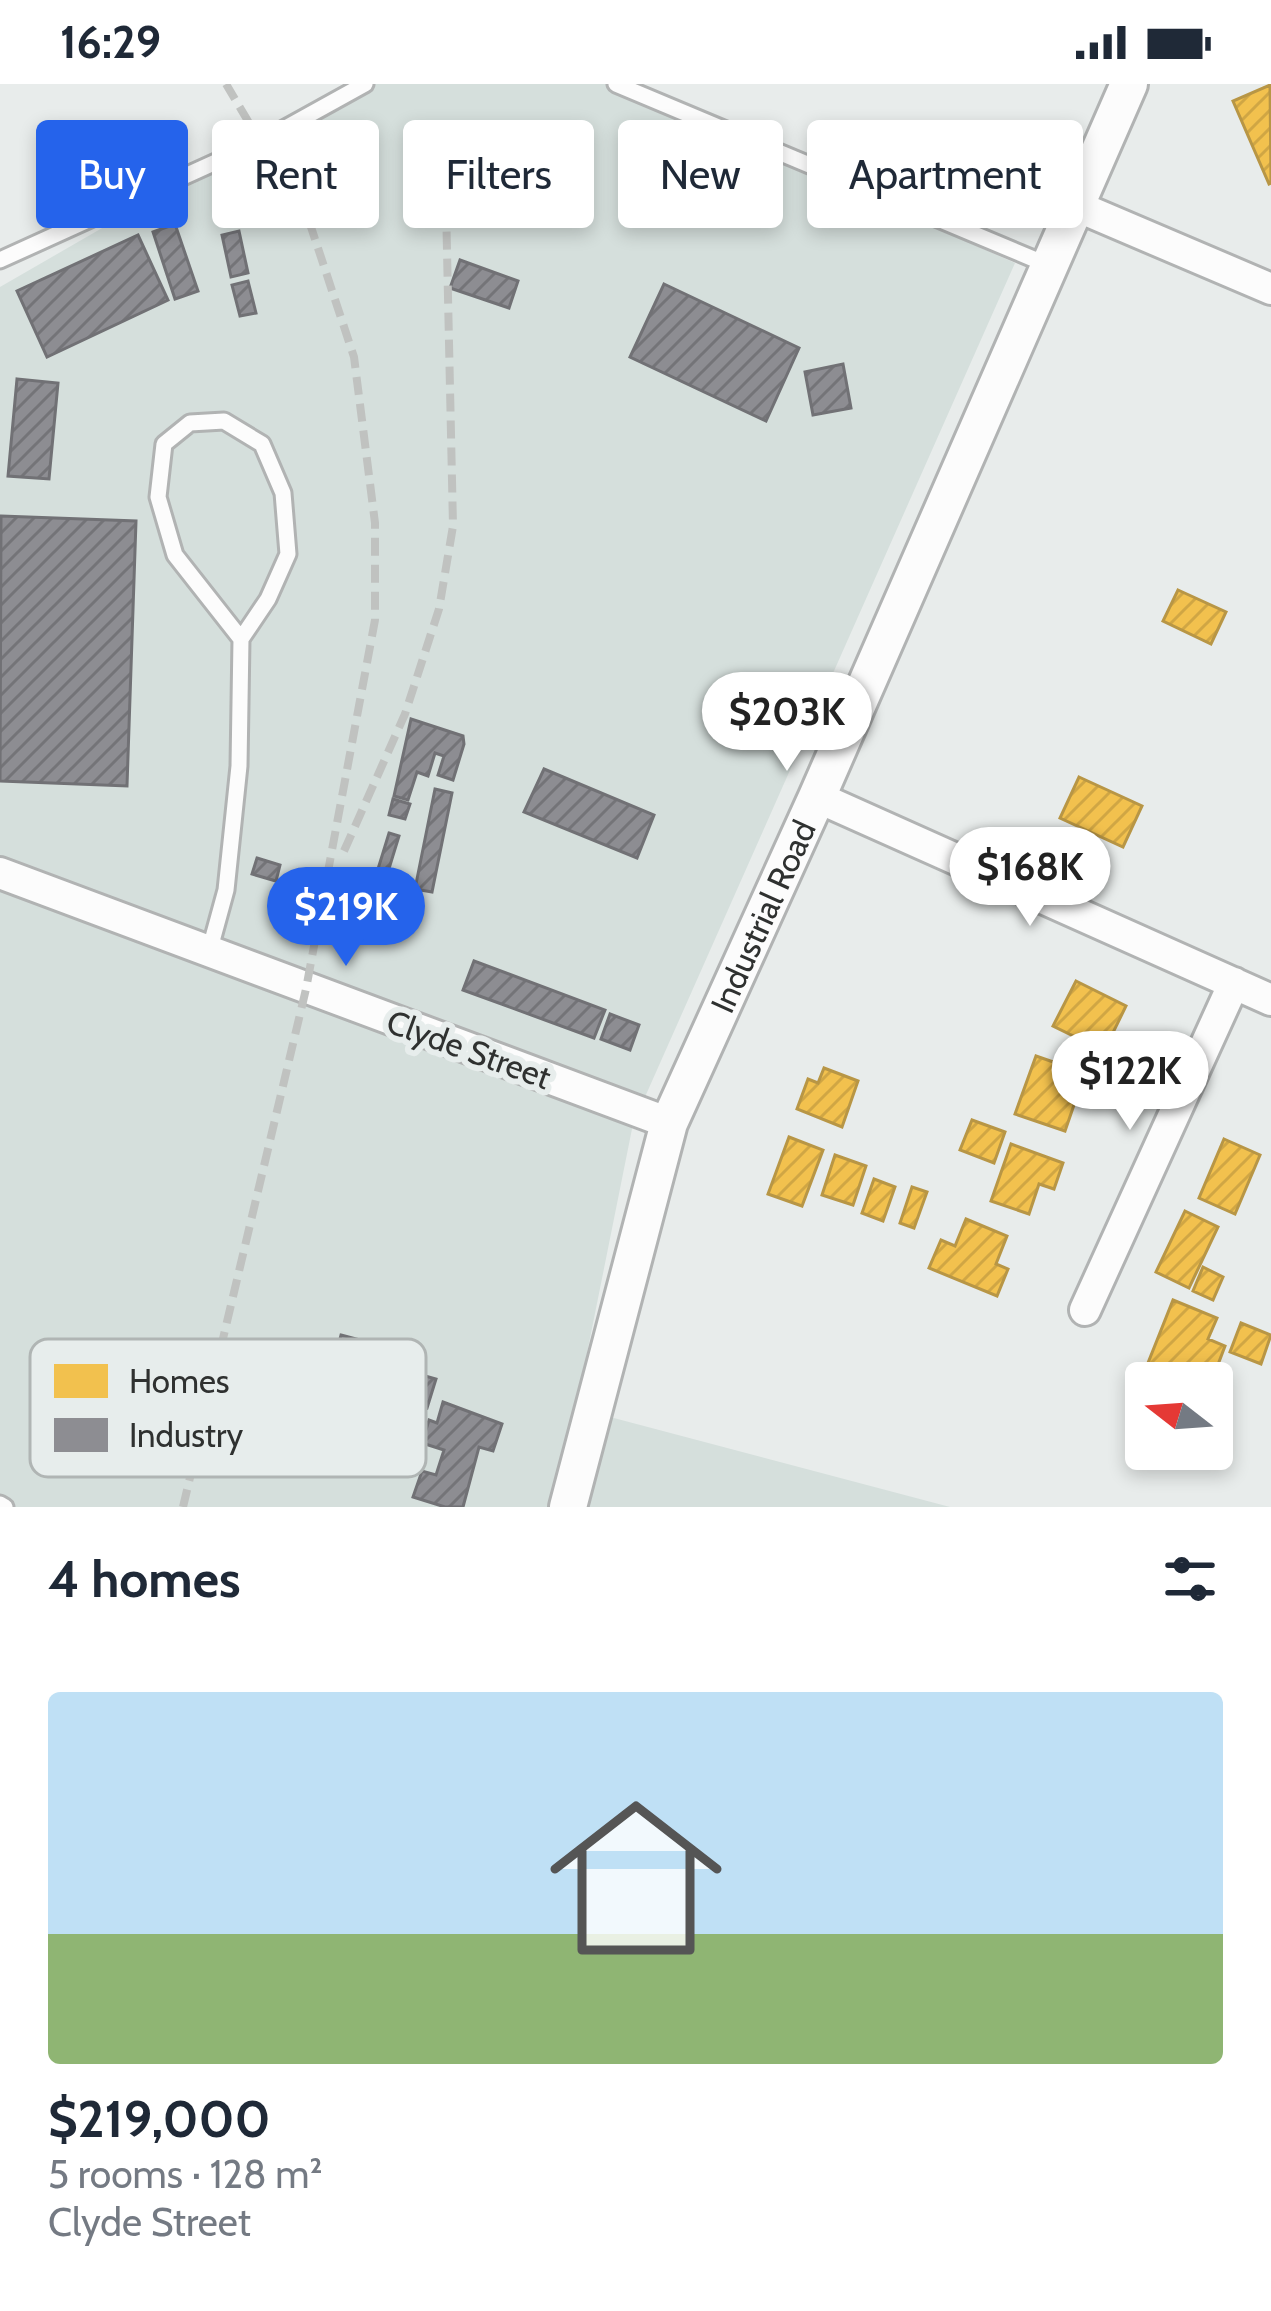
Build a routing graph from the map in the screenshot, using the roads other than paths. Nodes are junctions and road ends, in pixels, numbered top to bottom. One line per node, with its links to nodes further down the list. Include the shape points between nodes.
1 (365, 84): 7 (lane, via 262,141)
2 (616, 84): 8 (lane)
3 (1129, 84): 4 (street, Industrial Road)
4 (1083, 187)
5 (1083, 208): 9 (street)
6 (1065, 228): 8 (street, Industrial Road)
7 (0, 260)
8 (1048, 265): 11 (street, Industrial Road)
9 (1271, 289)
10 (241, 639): 10 (lane, via 288,554 284,493 262,445 224,421 190,423 164,445 158,497 176,555); 13 (lane, via 237,786 226,890)
11 (817, 797): 14 (street); 16 (street, Industrial Road)
12 (0, 873): 13 (street, Clyde Street)
13 (209, 952): 16 (street, Clyde Street)
14 (1234, 983): 15 (street); 17 (street)
15 (1271, 1000)
16 (669, 1123): 18 (street, Industrial Road)
17 (1085, 1310)
18 (568, 1507)

